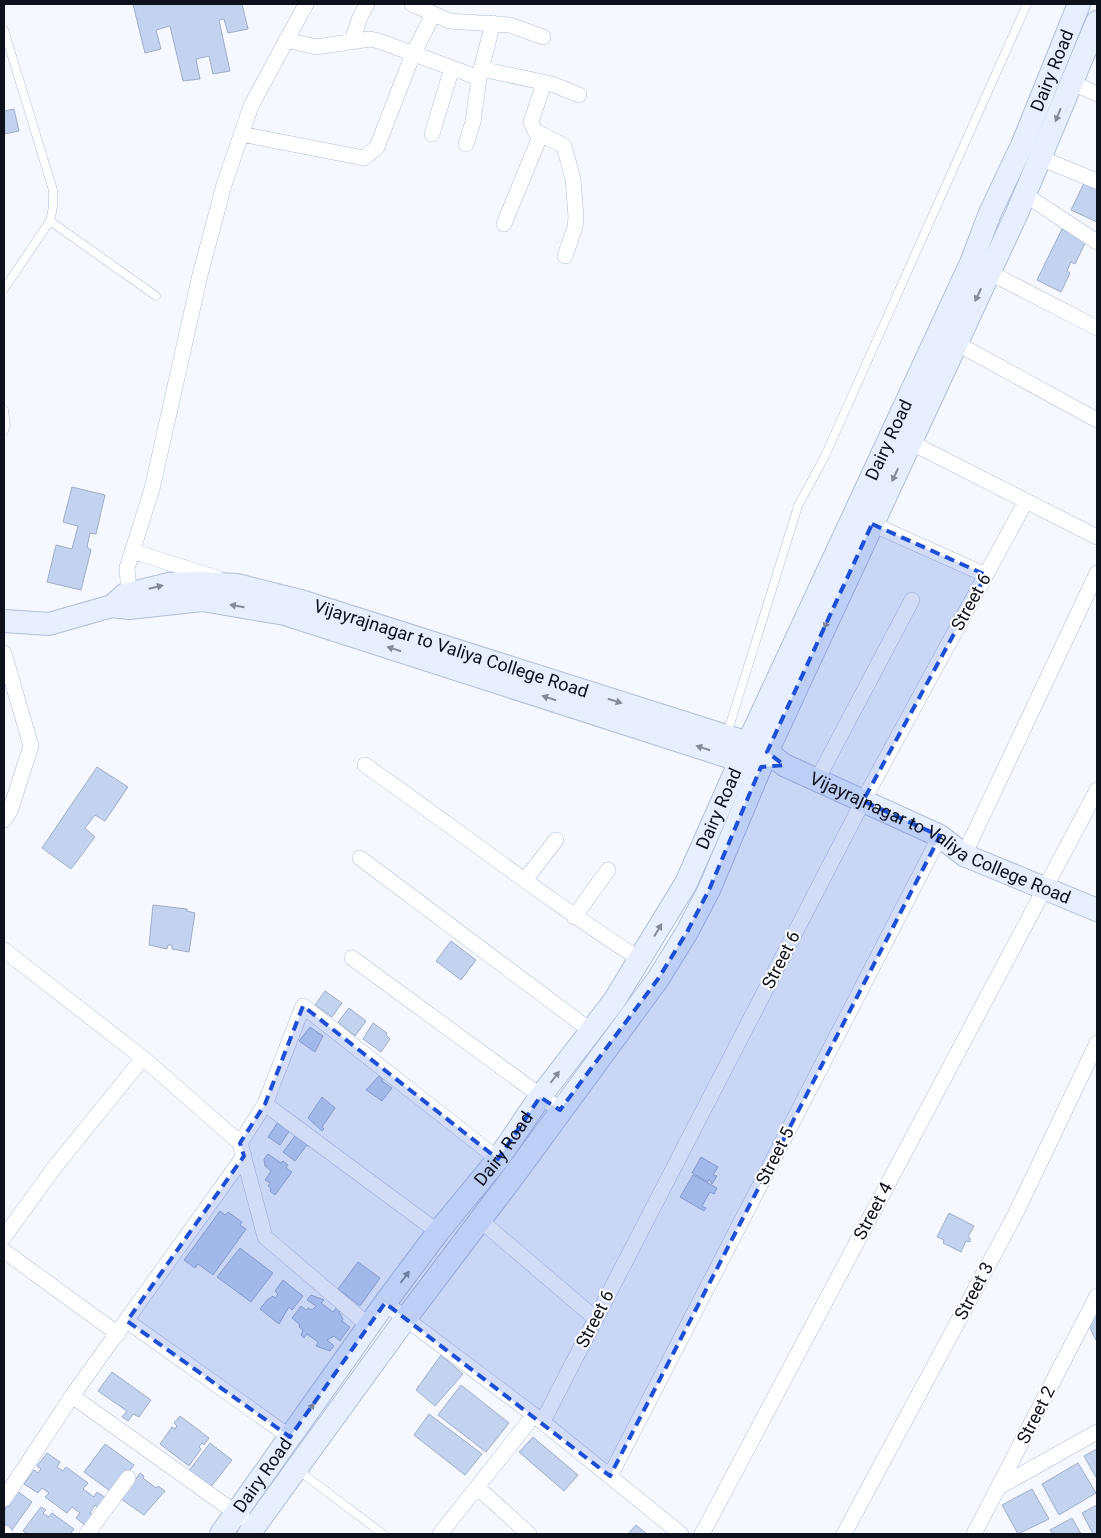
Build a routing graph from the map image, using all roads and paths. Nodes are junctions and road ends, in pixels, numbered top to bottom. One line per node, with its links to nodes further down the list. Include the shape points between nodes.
1 (306, 4): 10 (street)
2 (367, 4): 11 (street)
3 (412, 4): 6 (street)
4 (1026, 4): 50 (lane, via 825,456 798,506)
5 (1087, 9): 16 (main road, Dairy Road); 30 (main road, Dairy Road, via 990,213)
6 (433, 15): 7 (street, via 457,22); 12 (street)
7 (493, 23): 9 (street, via 510,25); 14 (street)
8 (4, 30): 26 (lane, via 54,190)
9 (543, 37)
10 (286, 40): 11 (street, via 316,47); 19 (street)
11 (352, 41): 12 (street, via 379,41)
12 (413, 54): 13 (street); 19 (street, via 377,147 364,158)
13 (452, 68): 14 (street); 20 (street)
14 (480, 73): 15 (street); 22 (street, via 473,122)
15 (544, 82): 18 (street); 21 (street, via 531,122 535,131)
16 (1071, 82): 17 (street); 23 (main road, Dairy Road, one-way to 23)
17 (1097, 94)
18 (579, 96)
19 (241, 134): 42 (street, via 200,275 152,489)
20 (432, 134)
21 (541, 134): 27 (street); 29 (street, via 564,146 573,179 575,227)
22 (466, 144)
23 (1040, 158): 24 (street); 25 (main road, Dairy Road)
24 (1097, 181)
25 (1024, 194): 28 (street); 30 (main road, Dairy Road)
26 (50, 221): 31 (lane); 32 (lane)
27 (504, 224)
28 (1097, 242)
29 (565, 256)
30 (980, 267): 33 (street); 34 (main road, Dairy Road, one-way to 34); 38 (main road, Dairy Road, via 936,333)
31 (4, 289)
32 (156, 296)
33 (1097, 328)
34 (956, 343): 36 (street); 38 (main road, Dairy Road)
35 (4, 410): 37 (lane)
36 (1097, 420)
37 (4, 431)
38 (902, 438): 39 (street); 40 (main road, Dairy Road, one-way to 40); 51 (main road, Dairy Road)
39 (1026, 501): 41 (street); 44 (street, Street 6)
40 (872, 524): 44 (street); 51 (main road, Dairy Road, one-way to 51)
41 (1097, 538)
42 (132, 551): 45 (street); 46 (street)
43 (1097, 573): 59 (street)
44 (986, 575): 55 (street, Street 6)
45 (237, 585): 46 (main road, Vijayrajnagar to Valiya College Road, one-way to 45, via 169,584); 50 (main road, Vijayrajnagar to Valiya College Road, one-way to 50, via 314,605)
46 (121, 600): 48 (main road, Vijayrajnagar to Valiya College Road, via 49,624); 51 (main road, Vijayrajnagar to Valiya College Road, one-way to 46, via 285,614 202,600 128,608)
47 (912, 600): 53 (street)
48 (4, 621)
49 (4, 653): 56 (street, via 31,746 10,811)
50 (726, 736): 51 (main road, Vijayrajnagar to Valiya College Road)
51 (760, 757): 53 (main road, Vijayrajnagar to Valiya College Road); 68 (main road, Dairy Road, one-way to 51); 74 (main road, Dairy Road, via 709,890 686,932 658,979)
52 (365, 766): 62 (street)
53 (817, 780): 55 (main road, Vijayrajnagar to Valiya College Road)
54 (1097, 790): 63 (street, Street 4)
55 (864, 801): 57 (main road, Vijayrajnagar to Valiya College Road); 84 (street, Street 6)
56 (4, 820)
57 (940, 836): 59 (main road, Vijayrajnagar to Valiya College Road); 93 (street, Street 5)
58 (556, 840): 62 (street)
59 (964, 855): 63 (main road, Vijayrajnagar to Valiya College Road)
60 (360, 858): 69 (street)
61 (608, 870): 65 (street)
62 (525, 880): 65 (street)
63 (1044, 888): 64 (main road, Vijayrajnagar to Valiya College Road); 106 (street, Street 4)
64 (1097, 910)
65 (574, 917): 68 (street)
66 (4, 950): 71 (street)
67 (352, 958): 72 (street)
68 (641, 960): 69 (main road, Dairy Road)
69 (591, 1030): 72 (main road, Dairy Road, one-way to 69)
70 (1097, 1043): 107 (street, Street 3, via 1015,1215)
71 (143, 1058): 75 (street); 79 (street)
72 (540, 1097): 74 (street); 76 (main road, Dairy Road)
73 (265, 1104): 75 (street); 76 (street, via 303,1006); 78 (street)
74 (560, 1110): 77 (main road, Dairy Road)
75 (242, 1149): 85 (street); 86 (street, via 265,1237)
76 (498, 1159): 78 (main road, Dairy Road)
77 (480, 1220): 83 (main road, Dairy Road); 84 (street)
78 (438, 1232): 82 (main road, Dairy Road, one-way to 78)
79 (4, 1236)
80 (4, 1251): 87 (street)
81 (1097, 1296): 95 (street, Street 2)
82 (385, 1303): 83 (street); 86 (main road, Dairy Road)
83 (406, 1318): 89 (street); 92 (main road, Dairy Road)
84 (596, 1319): 89 (street, Street 6)
85 (127, 1321): 87 (street); 91 (street)
86 (369, 1326): 91 (main road, Dairy Road, one-way to 86)
87 (118, 1334): 88 (street)
88 (72, 1396): 97 (street); 98 (street)
89 (538, 1418): 93 (street); 96 (street, Street 6)
90 (1097, 1432): 95 (street)
91 (290, 1437): 98 (main road, Dairy Road)
92 (297, 1468): 99 (main road, Dairy Road); 102 (lane)
93 (610, 1476): 105 (street)
94 (128, 1478): 100 (street)
95 (999, 1487): 108 (street, Street 2)
96 (478, 1488): 103 (street, Street 6); 104 (street)
97 (4, 1498)
98 (235, 1514): 99 (street); 101 (main road, Dairy Road)
99 (252, 1530)
100 (87, 1534)
101 (221, 1534)
102 (383, 1534)
103 (440, 1534)
104 (529, 1534)
105 (681, 1534)
106 (702, 1534)
107 (844, 1534)
108 (974, 1534)

